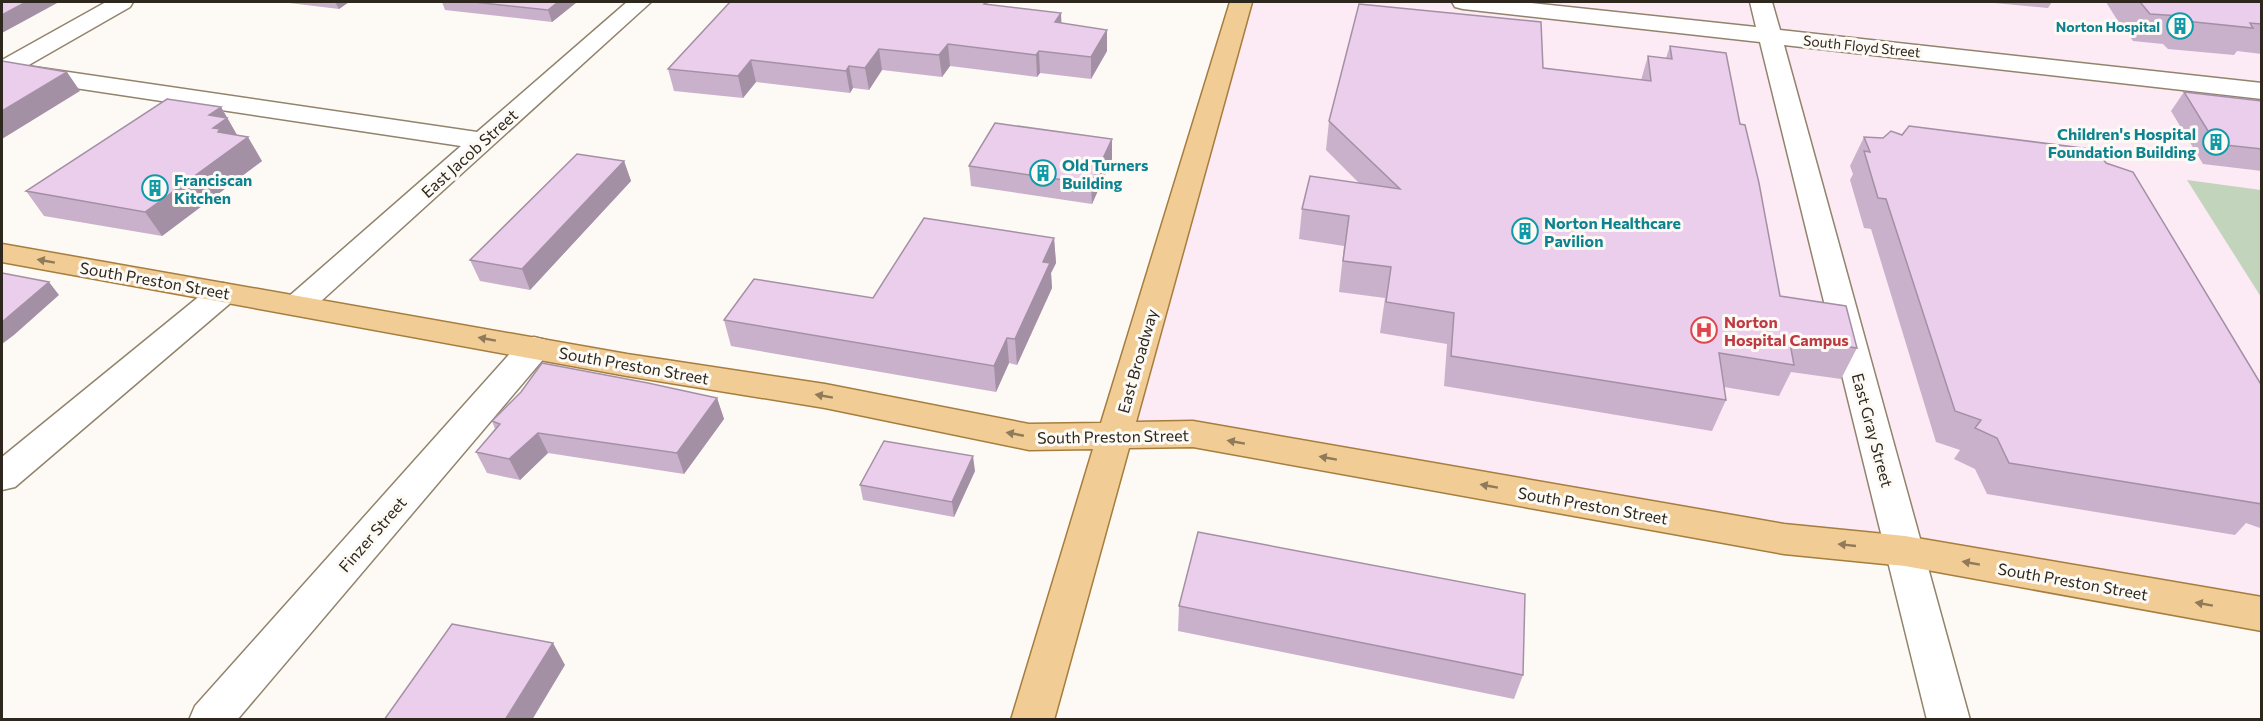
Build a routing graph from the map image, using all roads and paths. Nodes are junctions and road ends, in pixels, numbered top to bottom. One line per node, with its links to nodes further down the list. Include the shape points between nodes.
1 (122, 2): 7 (street)
2 (640, 2): 9 (street, East Jacob Street)
3 (1241, 2): 14 (main road, East Broadway)
4 (1463, 2): 6 (street, South Floyd Street)
5 (1761, 2): 6 (street, East Gray Street)
6 (1770, 36): 8 (street, South Floyd Street); 16 (street, East Gray Street)
7 (2, 70): 9 (street)
8 (2262, 91)
9 (482, 141): 12 (street, East Jacob Street)
10 (2, 253): 11 (main road, South Preston Street, one-way to 10)
11 (223, 292): 12 (main road, South Preston Street); 15 (street)
12 (298, 306): 13 (main road, South Preston Street, one-way to 12)
13 (534, 348): 14 (main road, South Preston Street, one-way to 13, via 1029,437 825,396); 18 (street, Finzer Street)
14 (1115, 436): 16 (main road, South Preston Street, one-way to 14, via 1784,539 1193,434); 19 (main road, East Broadway)
15 (2, 477)
16 (1905, 551): 17 (main road, South Preston Street, one-way to 16); 20 (street, East Gray Street)
17 (2262, 614)
18 (210, 720)
19 (1032, 720)
20 (1949, 720)

